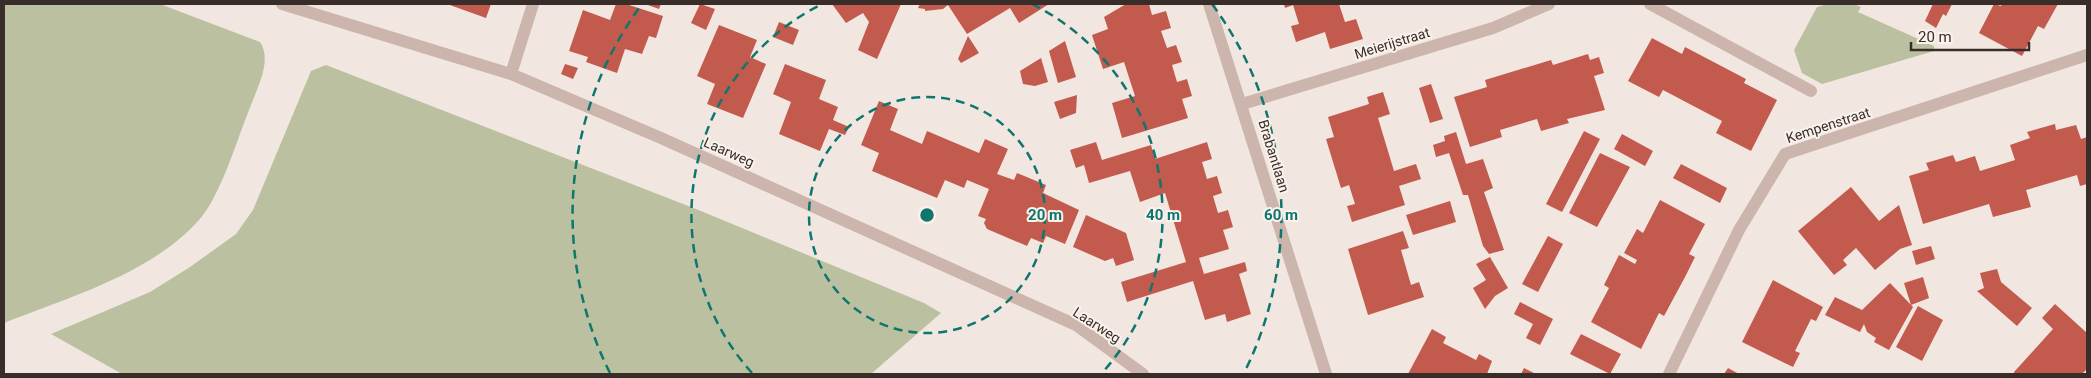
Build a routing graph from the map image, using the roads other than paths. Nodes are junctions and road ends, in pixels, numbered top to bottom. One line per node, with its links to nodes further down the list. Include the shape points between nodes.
1 (282, 4): 6 (street, Laarweg)
2 (532, 4): 8 (street)
3 (1209, 4): 10 (street, Brabantlaan)
4 (1548, 4): 10 (street, Meierijstraat, via 1493,28)
5 (1650, 4): 9 (street)
6 (311, 8): 8 (street, Laarweg)
7 (2087, 55): 13 (street, Kempenstraat, via 1785,154 1739,230)
8 (511, 74): 11 (street, Laarweg, via 1076,325)
9 (1811, 91)
10 (1242, 104): 12 (street, Brabantlaan)
11 (1142, 374)
12 (1326, 374)
13 (1670, 374)

